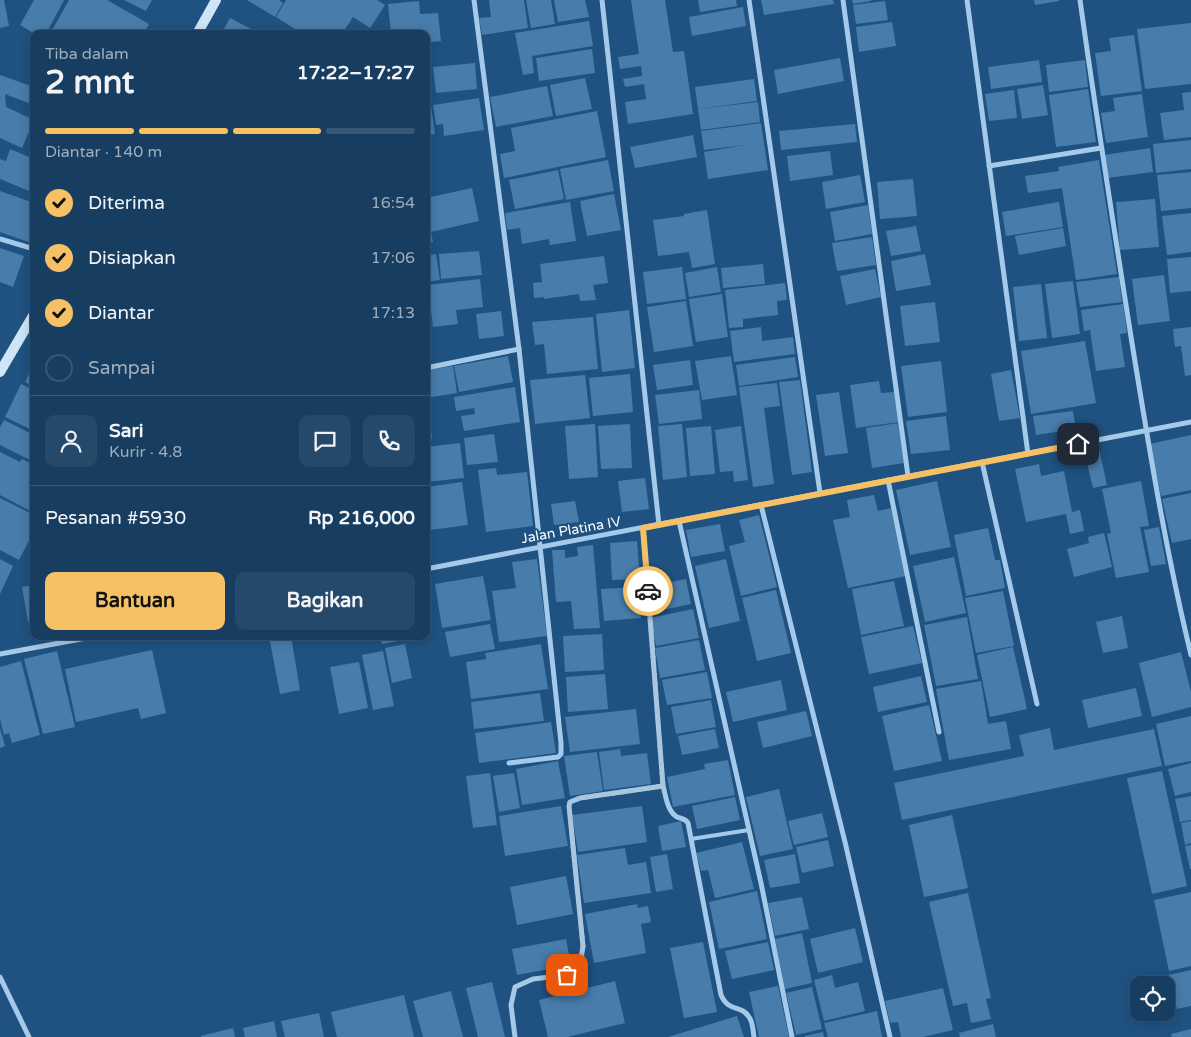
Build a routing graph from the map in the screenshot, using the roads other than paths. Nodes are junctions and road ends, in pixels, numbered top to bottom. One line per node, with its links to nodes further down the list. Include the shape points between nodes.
1 (216, 0): 8 (street)
2 (474, 0): 14 (street)
3 (602, 0): 26 (street)
4 (749, 0): 23 (street)
5 (843, 0): 21 (street)
6 (967, 0): 10 (street)
7 (1080, 0): 9 (street)
8 (199, 30)
9 (1101, 148): 10 (street); 18 (street)
10 (989, 166): 19 (street)
11 (0, 239): 12 (street)
12 (30, 248)
13 (30, 321): 16 (street)
14 (519, 349): 15 (street); 28 (street)
15 (430, 367)
16 (0, 372)
17 (1191, 422): 18 (street, Jalan Platina IV)
18 (1146, 430): 19 (street, Jalan Platina IV); 32 (street, via 1178,603)
19 (1028, 454): 20 (street, Jalan Platina IV)
20 (982, 462): 21 (street, Jalan Platina IV); 33 (street)
21 (908, 476): 22 (street, Jalan Platina IV)
22 (888, 480): 23 (street, Jalan Platina IV); 34 (street)
23 (820, 493): 24 (street, Jalan Platina IV)
24 (761, 505): 25 (street, Jalan Platina IV); 44 (street)
25 (679, 521): 26 (street, Jalan Platina IV); 37 (street)
26 (659, 525): 27 (street, Jalan Platina IV)
27 (643, 528): 28 (street, Jalan Platina IV); 36 (street)
28 (540, 547): 29 (street, Jalan Platina IV); 35 (street, via 561,754 551,759)
29 (430, 568)
30 (75, 640): 31 (street)
31 (0, 654)
32 (1191, 655)
33 (1037, 704)
34 (939, 732)
35 (508, 763)
36 (663, 786): 38 (street, via 671,812 686,819); 41 (street, via 570,802 583,946 580,966 567,975 533,979 515,987 511,1005)
37 (749, 830): 38 (lane); 43 (street)
38 (691, 839): 42 (street, via 721,996 728,1006 748,1015)
39 (0, 977): 40 (street)
40 (29, 1037)
41 (515, 1037)
42 (754, 1037)
43 (792, 1037)
44 (890, 1037)

